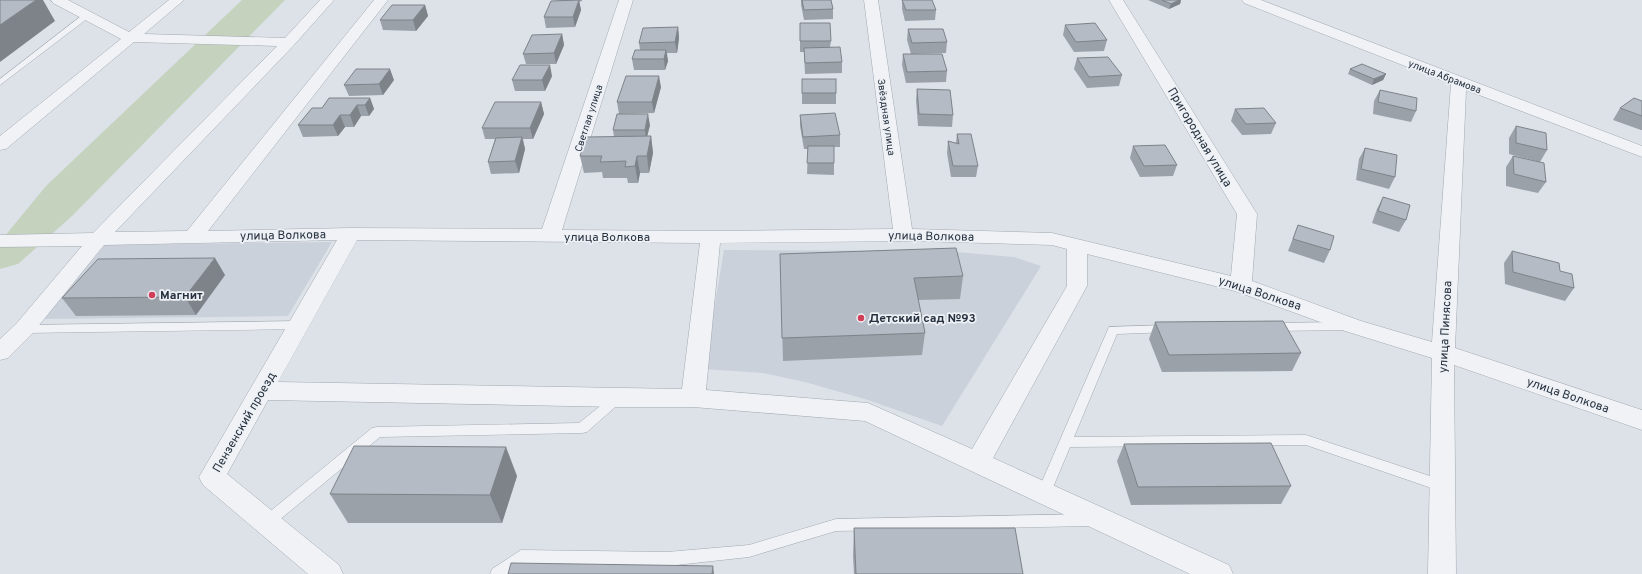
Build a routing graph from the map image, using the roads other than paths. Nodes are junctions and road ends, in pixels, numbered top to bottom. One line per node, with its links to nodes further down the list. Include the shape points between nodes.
1 (58, 0): 9 (street)
2 (177, 0): 10 (street)
3 (327, 0): 11 (street)
4 (381, 0): 19 (street)
5 (626, 0): 18 (street, Светлая улица)
6 (871, 0): 17 (street, Звёздная улица)
7 (1116, 0): 24 (street, Пригородная улица, via 1247,214)
8 (1249, 0): 12 (street, улица Абрамова)
9 (88, 15): 10 (street); 13 (lane)
10 (130, 38): 11 (street); 14 (street)
11 (289, 42): 21 (street)
12 (1459, 81): 15 (street, улица Абрамова); 31 (street, улица Пинясова)
13 (0, 83)
14 (0, 145)
15 (1642, 152)
16 (350, 234): 18 (street, улица Волкова); 19 (street, улица Волкова); 25 (street, Пензенский проезд)
17 (903, 234): 20 (street, улица Волкова); 23 (street, улица Волкова, via 1052,239)
18 (550, 236): 20 (street, улица Волкова)
19 (193, 237): 21 (street, улица Волкова)
20 (711, 237): 34 (street)
21 (99, 238): 22 (street, улица Волкова); 28 (street)
22 (0, 241)
23 (1077, 245): 24 (street, улица Волкова); 37 (street, via 1077,286)
24 (1241, 285): 26 (street, улица Волкова)
25 (300, 325): 28 (lane); 32 (street, Пензенский проезд)
26 (1353, 326): 27 (lane); 31 (street, улица Волкова)
27 (1260, 328)
28 (24, 329): 30 (street)
29 (1183, 329): 36 (lane, via 1113,330)
30 (0, 352)
31 (1442, 353): 35 (street, улица Волкова); 38 (street, улица Пинясова)
32 (262, 391): 33 (street); 41 (street, Пензенский проезд, via 212,478)
33 (618, 398): 34 (street); 41 (lane, via 582,428 377,432)
34 (693, 398): 37 (street, via 868,412)
35 (1642, 420)
36 (1065, 442): 38 (lane, via 1306,440); 39 (lane)
37 (977, 463): 39 (street)
38 (1443, 486): 45 (street, улица Пинясова)
39 (1044, 493): 40 (street)
40 (1104, 520): 43 (lane, via 836,524 749,551 667,558 521,557); 44 (street)
41 (267, 522): 42 (street, Пензенский проезд)
42 (329, 574)
43 (496, 574)
44 (1219, 574)
45 (1442, 574)

